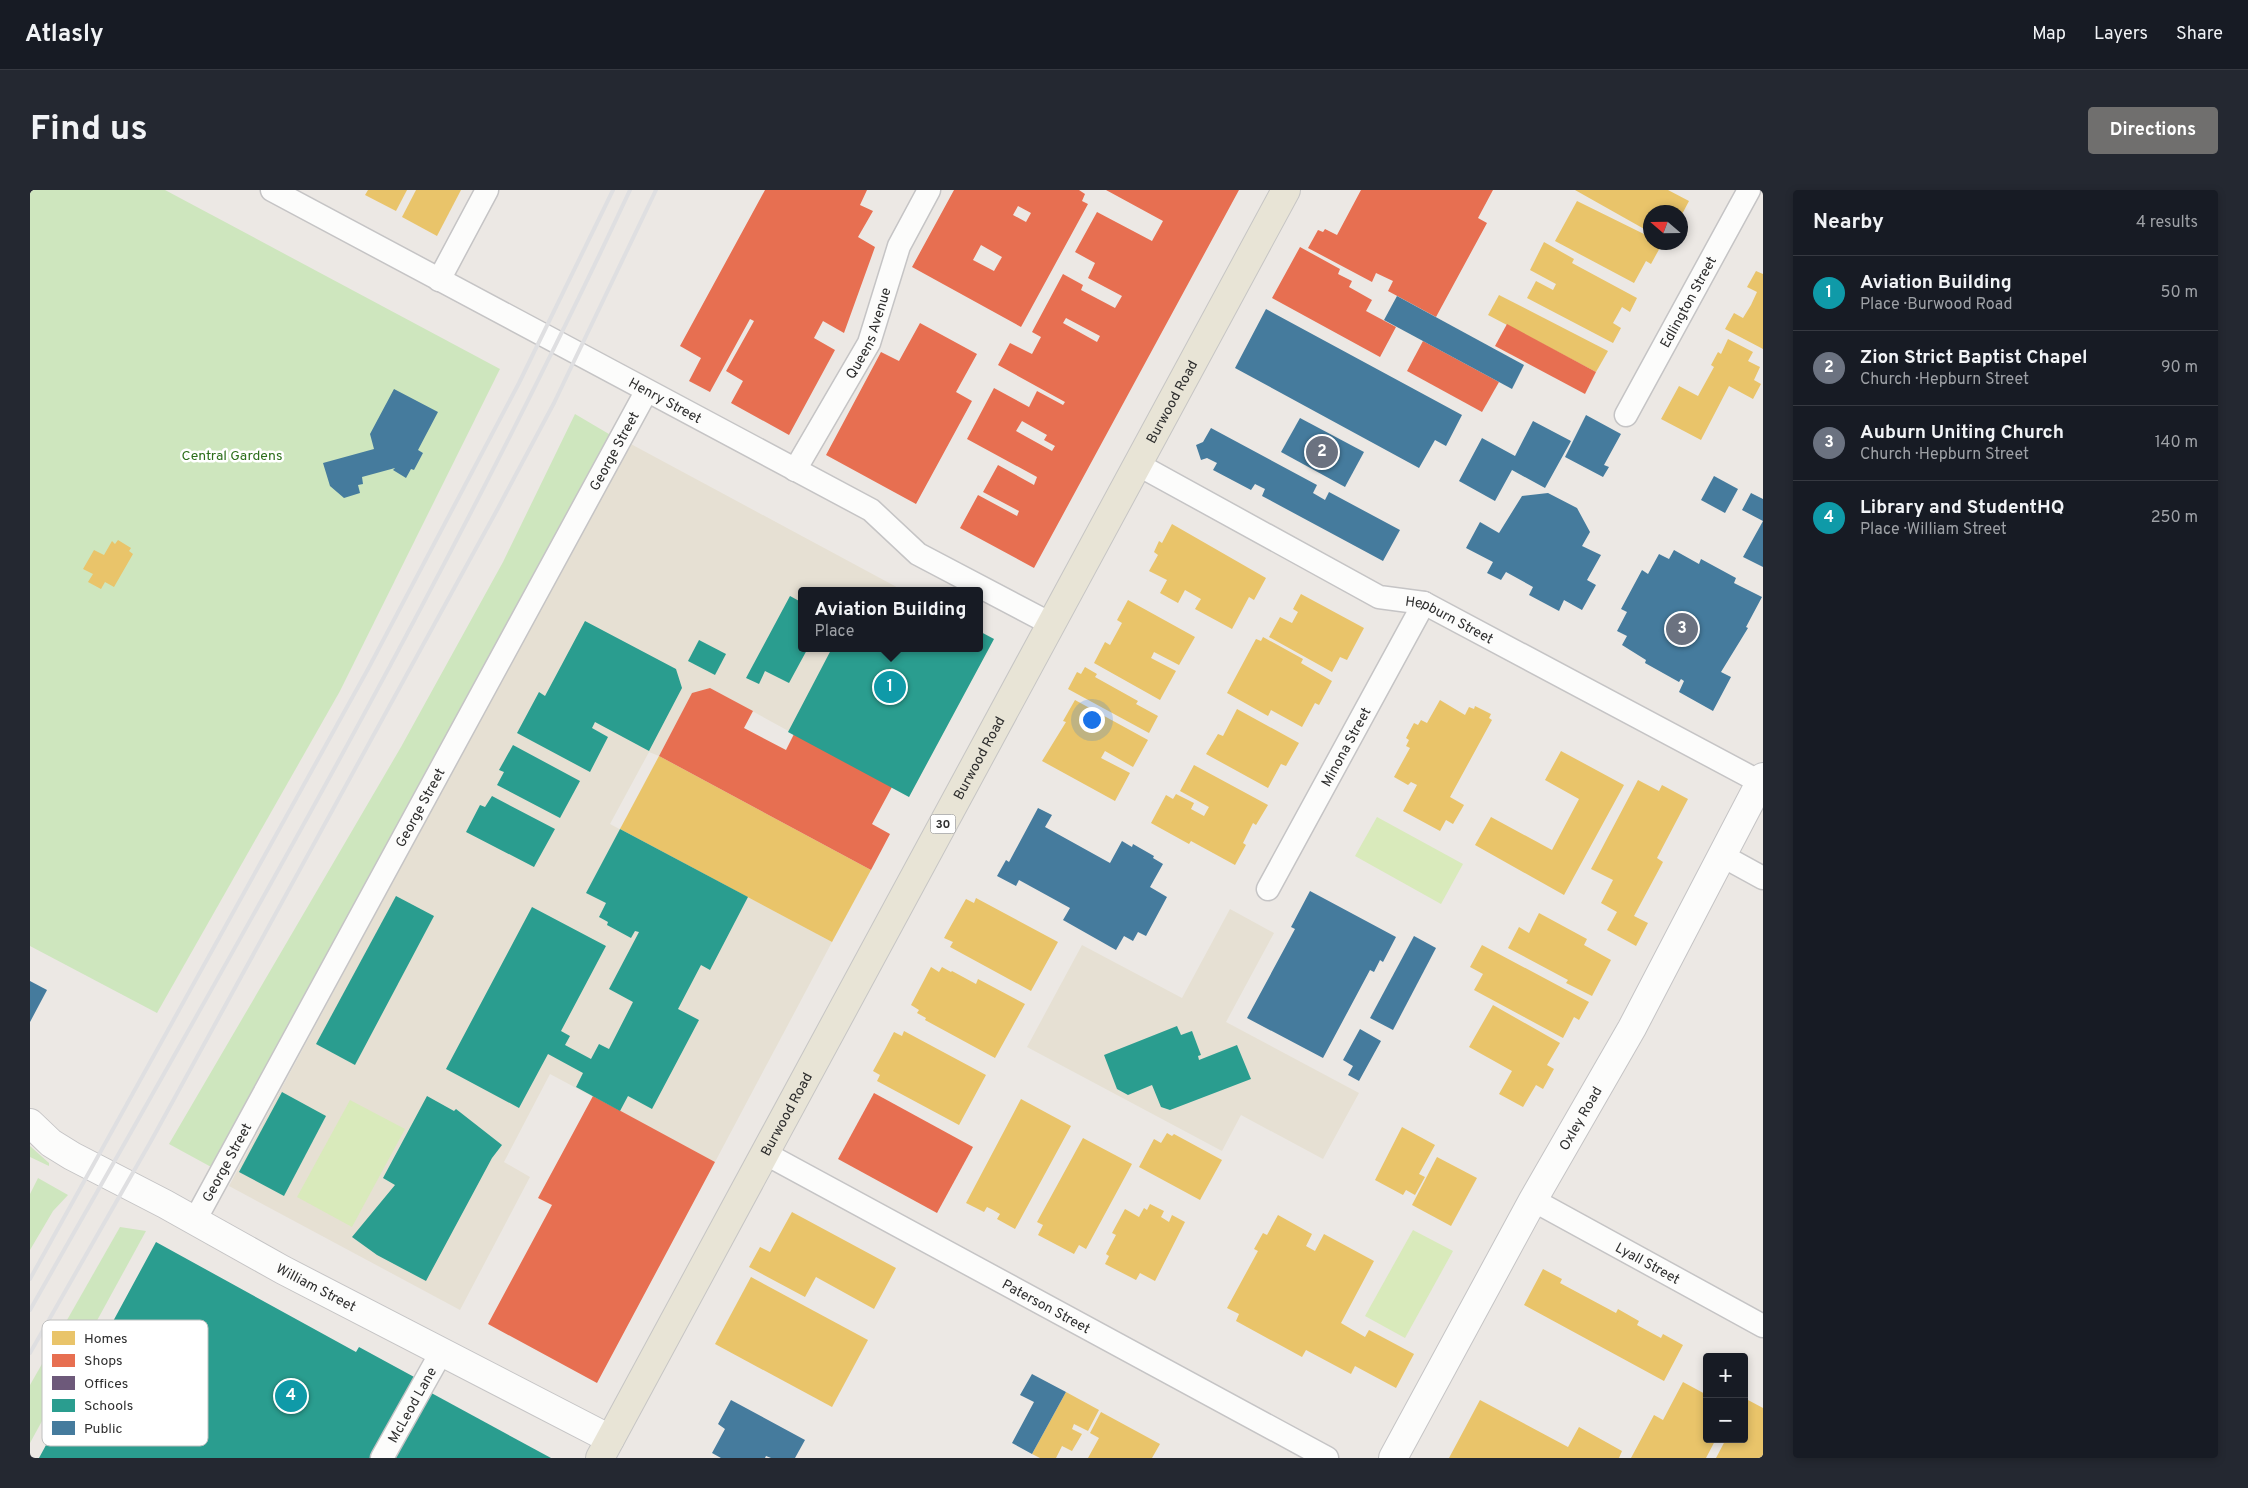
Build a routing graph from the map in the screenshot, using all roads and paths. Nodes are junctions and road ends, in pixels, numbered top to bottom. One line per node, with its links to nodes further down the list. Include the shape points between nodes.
1 (272, 190): 6 (street, Henry Street)
2 (487, 190): 6 (street)
3 (929, 190): 10 (street, Queens Avenue, via 899,246 869,343)
4 (1286, 190): 9 (main road, Burwood Road / 30)
5 (1749, 190): 8 (street, Edlington Street)
6 (439, 280): 7 (street, Henry Street)
7 (646, 392): 10 (street, Henry Street); 22 (street, George Street)
8 (1626, 415)
9 (1137, 464): 13 (street, Hepburn Street, via 1379,597); 14 (main road, Burwood Road / 30)
10 (795, 470): 11 (street, Henry Street, via 871,510 918,554)
11 (981, 587)
12 (983, 588): 14 (street, Henry Street)
13 (1424, 603): 15 (street, Hepburn Street); 18 (street, Minona Street)
14 (1051, 624): 20 (main road, Burwood Road / 30)
15 (1762, 780): 16 (street, Oxley Road)
16 (1721, 856): 17 (street); 21 (street, Oxley Road, via 1632,1028)
17 (1763, 878)
18 (1268, 889)
19 (30, 1122): 22 (street, William Street, via 65,1152)
20 (766, 1154): 25 (main road, Burwood Road / 30); 27 (street, Paterson Street)
21 (1533, 1200): 23 (street, Lyall Street); 28 (street, Oxley Road)
22 (194, 1222): 24 (street, William Street)
23 (1763, 1326)
24 (442, 1351): 25 (street, William Street); 26 (street, McLeod Lane)
25 (605, 1448)
26 (382, 1458)
27 (1327, 1458)
28 (1393, 1458)

